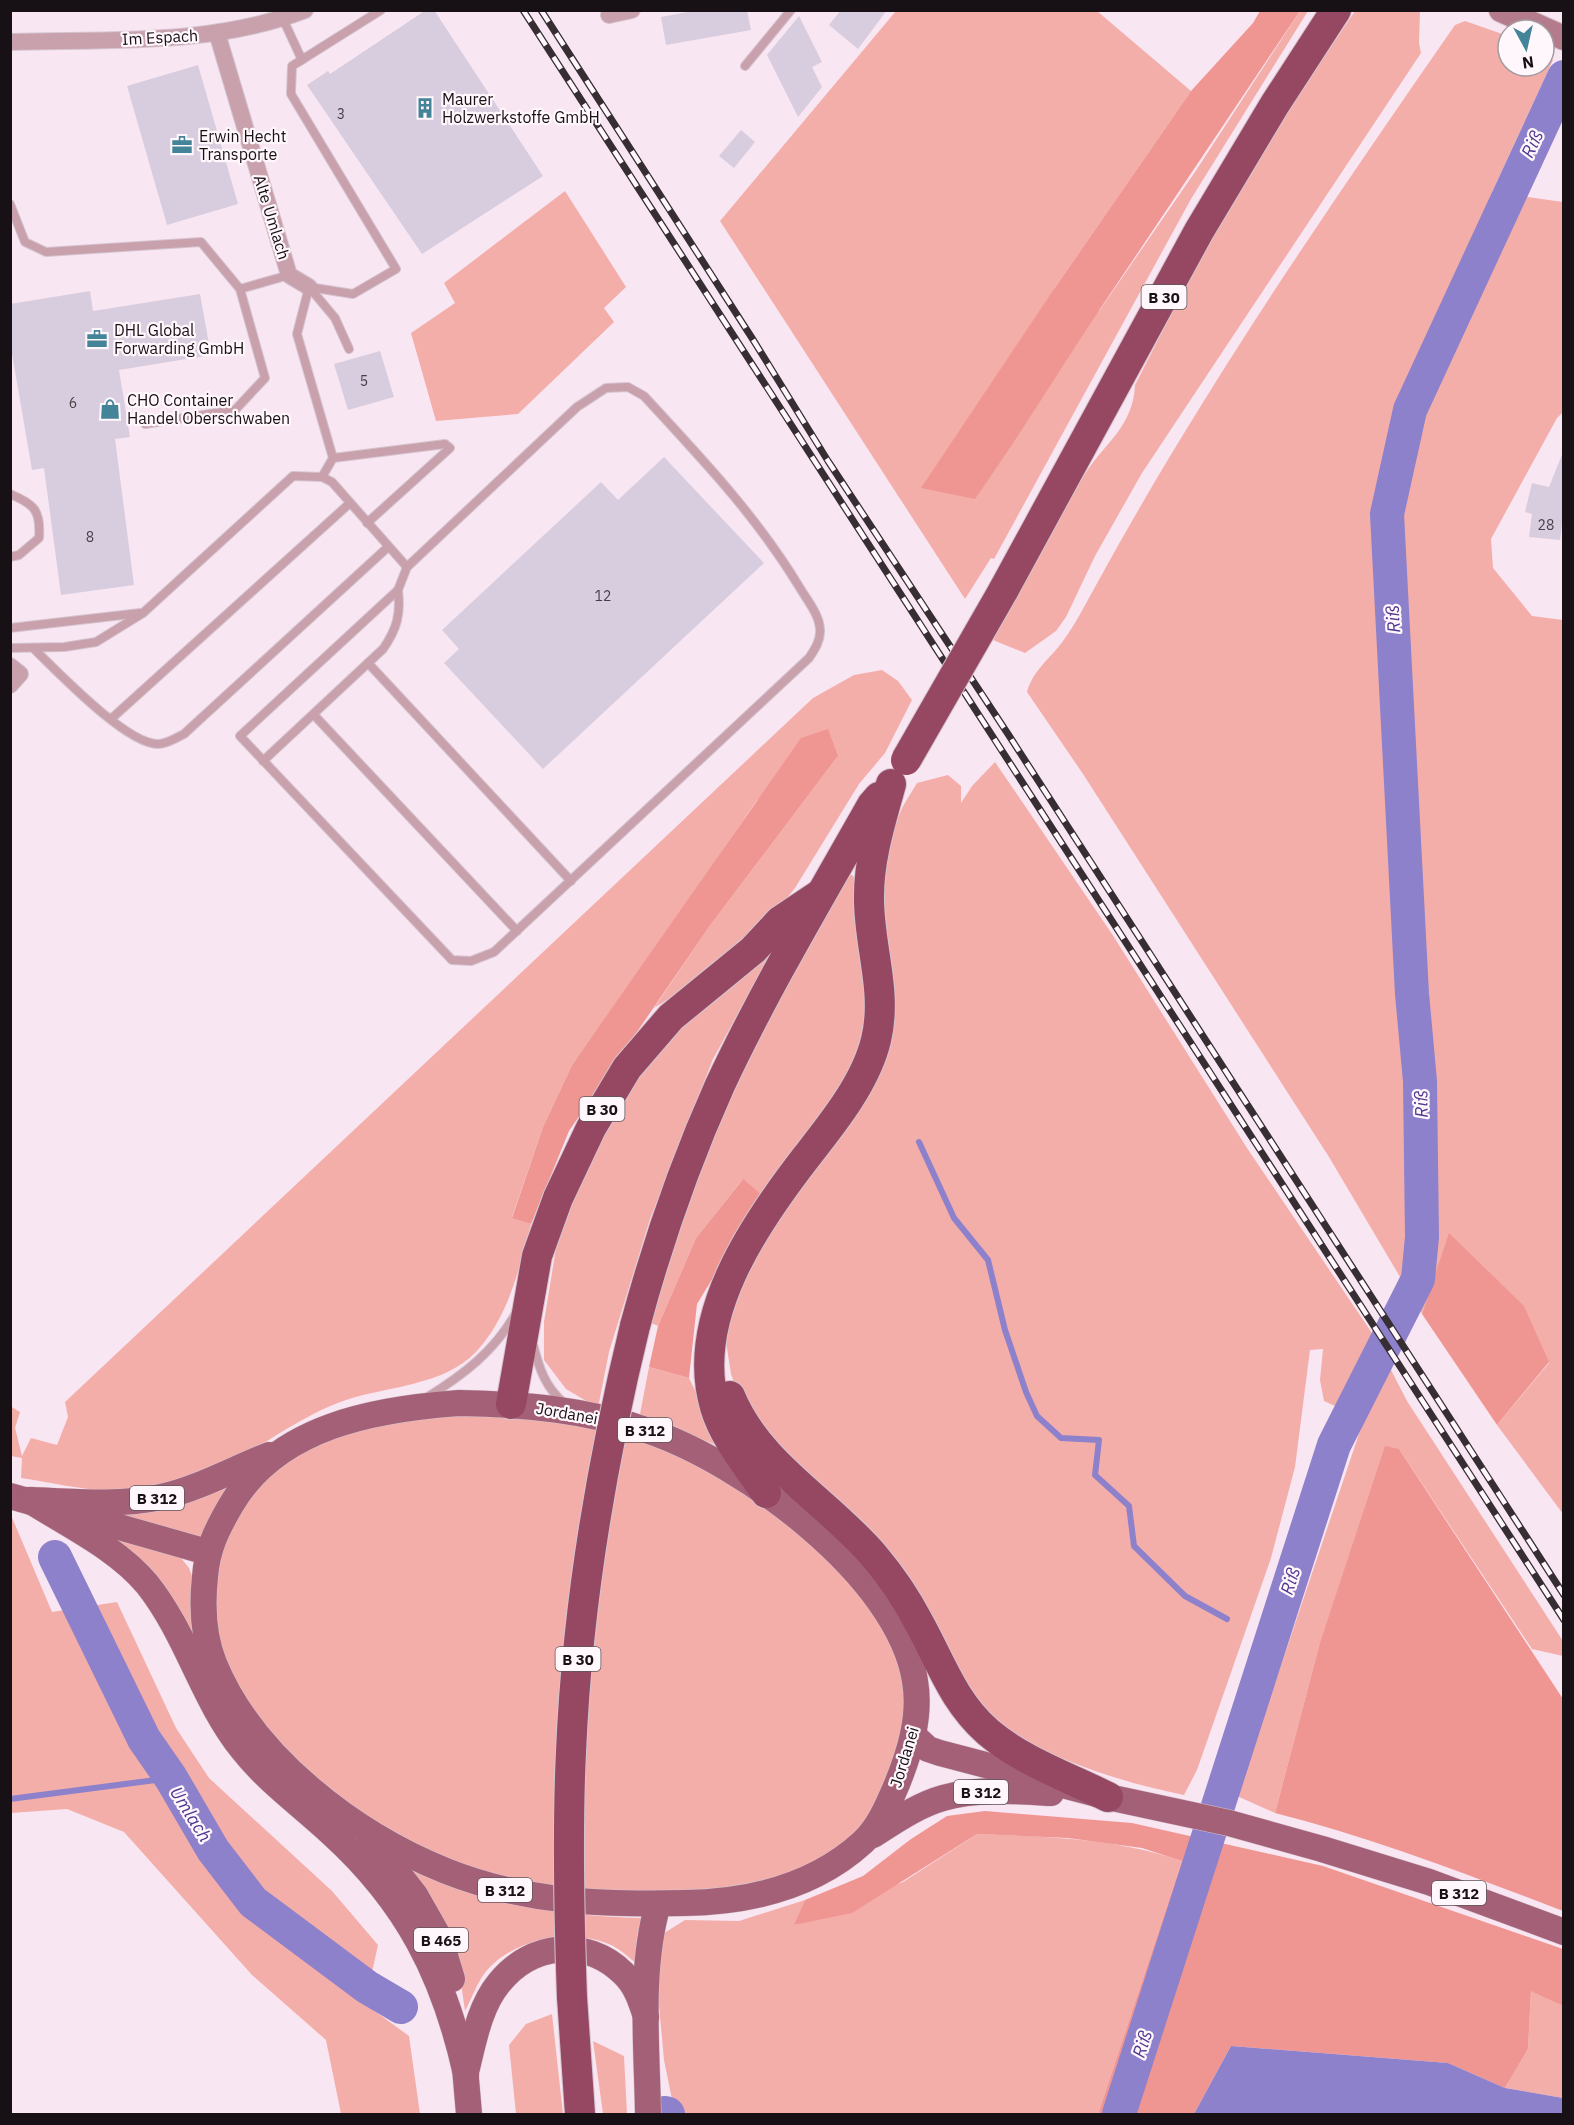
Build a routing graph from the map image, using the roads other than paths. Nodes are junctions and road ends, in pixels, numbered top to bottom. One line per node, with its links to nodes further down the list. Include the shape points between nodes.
1 (305, 10): 8 (street, Im Espach)
2 (381, 10): 12 (lane)
3 (632, 10): 7 (street)
4 (790, 10): 13 (lane)
5 (1336, 10): 37 (highway, B 30, bridge, via 1199,231 1003,591)
6 (1501, 10): 10 (street)
7 (609, 15)
8 (283, 19): 9 (street, Im Espach); 12 (lane)
9 (217, 33): 11 (street, Im Espach); 15 (street, Alte Umlach)
10 (1558, 35)
11 (10, 42)
12 (302, 60): 16 (lane, via 292,66 291,94 396,269 353,294)
13 (745, 66)
14 (10, 204): 17 (lane, via 25,242 46,252 201,242)
15 (289, 275): 16 (street, Alte Umlach); 17 (lane)
16 (309, 288): 18 (lane, via 335,318); 20 (lane, via 297,334)
17 (240, 289): 19 (lane, via 265,378 235,410)
18 (350, 349)
19 (145, 424)
20 (333, 458): 21 (lane); 24 (lane, via 445,444 450,447)
21 (321, 477): 23 (lane, via 332,482); 29 (lane, via 293,476)
22 (10, 494): 26 (lane, via 37,510 40,529 39,538 19,555)
23 (350, 503): 24 (lane); 35 (lane)
24 (368, 523): 25 (lane)
25 (388, 547): 27 (lane); 35 (lane, via 184,735 159,744 145,742)
26 (10, 557)
27 (407, 567): 28 (lane); 38 (lane, via 577,407 606,388 628,387 644,396 740,500 817,615 818,644 809,658)
28 (398, 590): 33 (lane, via 400,611 396,631); 36 (lane, via 240,736)
29 (143, 613): 30 (lane); 32 (lane, via 96,642)
30 (10, 628)
31 (10, 648): 32 (lane)
32 (33, 648): 35 (lane)
33 (368, 663): 34 (lane); 38 (lane)
34 (314, 715): 36 (lane); 40 (lane)
35 (111, 719)
36 (263, 761): 40 (lane, via 452,960 482,958)
37 (891, 784): 39 (highway, B 30, via 872,805); 42 (highway, B 30, via 874,850 869,896 880,996 876,1040 860,1077 829,1127 788,1180 741,1255 718,1308)
38 (571, 881): 40 (lane)
39 (822, 894): 41 (highway, B 30, via 780,921 753,950 671,1017 627,1068 591,1128 558,1198); 59 (highway, B 30, bridge, via 720,1086 674,1200 635,1326 596,1518 579,1651 568,1856)
40 (517, 931)
41 (530, 1286): 43 (highway, B 30); 44 (lane, via 490,1351 466,1373); 45 (lane, via 531,1339 540,1371 554,1394)
42 (713, 1338): 47 (highway, B 30, via 709,1366 716,1410); 51 (highway, B 30, via 736,1410 752,1434 774,1461 877,1558 918,1621 944,1677 973,1718 1008,1747)
43 (511, 1404): 44 (main road, Jordanei / B 312); 45 (main road, Jordanei / B 312)
44 (413, 1406): 46 (main road, Jordanei / B 312, via 348,1421)
45 (574, 1411): 47 (main road, Jordanei / B 312, via 651,1431)
46 (278, 1452): 48 (main road, B 312, via 162,1497 123,1503); 49 (main road, Jordanei / B 312, via 236,1497)
47 (766, 1493): 50 (main road, Jordanei / B 312, via 822,1538 861,1578 888,1614 915,1681)
48 (20, 1498): 49 (main road, B 312); 57 (main road, via 102,1546 146,1583 174,1627 218,1716 243,1750 276,1786 364,1864 394,1901 420,1941 440,1983 456,2028)
49 (207, 1552): 52 (main road, Jordanei / B 312, via 205,1634 224,1683 249,1723 284,1766)
50 (913, 1735): 51 (main road, B 312, via 940,1754); 53 (main road, Jordanei / B 312, via 887,1807)
51 (1108, 1797): 53 (main road, B 312, via 976,1792 916,1808); 55 (main road, B 312, via 1291,1840 1429,1882)
52 (363, 1828): 54 (main road, Jordanei / B 312, via 443,1869 497,1888 543,1899); 57 (main road, B 465, via 415,1895 440,1939 453,1981)
53 (865, 1840): 54 (main road, Jordanei / B 312, via 836,1863 797,1884 716,1903)
54 (658, 1904): 56 (main road, via 651,1929)
55 (1563, 1932)
56 (646, 2017): 57 (main road, via 639,1994 625,1974 606,1959 575,1949 535,1954 514,1966 498,1984 476,2032); 60 (main road)
57 (466, 2074): 58 (main road, B 465)
58 (469, 2115)
59 (580, 2115)
60 (648, 2115)

